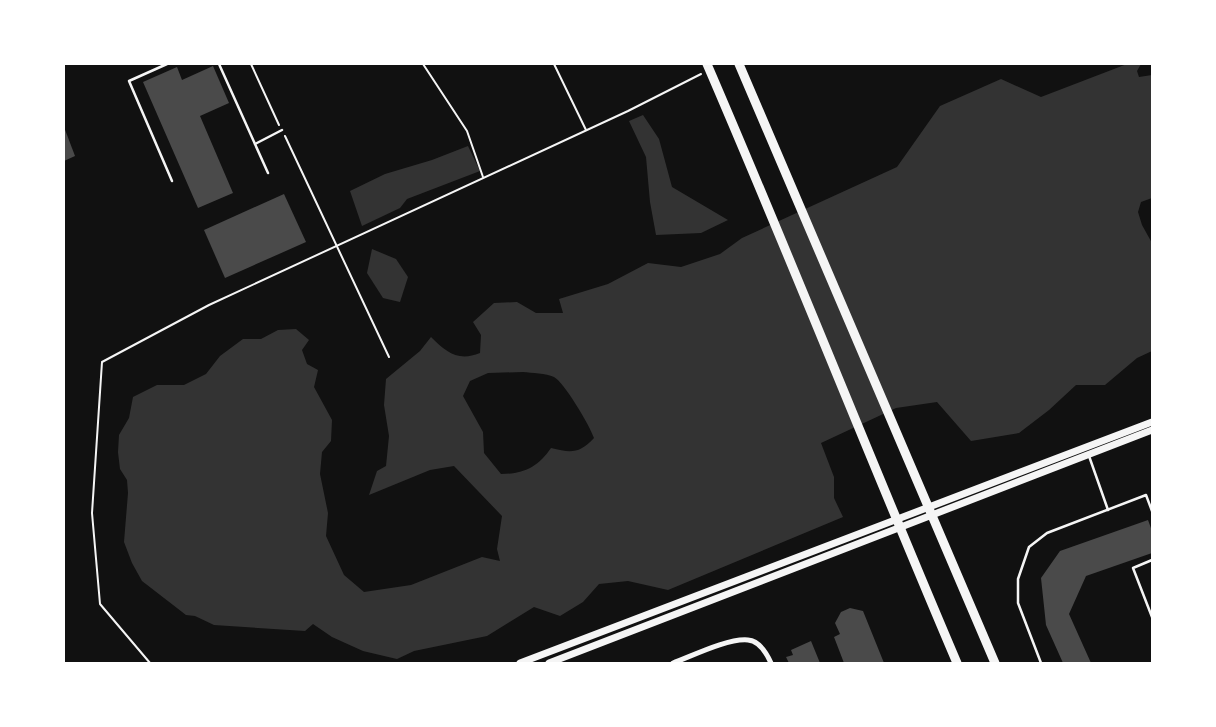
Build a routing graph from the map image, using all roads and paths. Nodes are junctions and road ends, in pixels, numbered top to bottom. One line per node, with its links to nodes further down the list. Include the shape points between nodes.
1 (167, 64): 13 (lane, via 129,80)
2 (220, 64): 10 (lane)
3 (251, 64): 8 (path)
4 (423, 64): 12 (path, via 467,131)
5 (554, 64): 9 (path)
6 (738, 64): 20 (main road)
7 (709, 67): 9 (path); 22 (main road)
8 (282, 130): 10 (lane); 14 (path)
9 (586, 130): 12 (path)
10 (254, 144): 11 (lane)
11 (268, 173)
12 (483, 178): 14 (path)
13 (172, 181)
14 (335, 245): 15 (path); 26 (path, via 209,304 102,362 92,513 100,604)
15 (389, 356)
16 (1152, 422): 18 (street)
17 (1152, 430): 18 (street)
18 (1087, 451): 19 (lane); 20 (street)
19 (1108, 510): 21 (lane, via 1146,495); 33 (lane, via 1048,533 1029,547 1018,580 1018,602)
20 (932, 511): 22 (street); 32 (main road)
21 (1152, 511)
22 (897, 524): 25 (street); 28 (street); 31 (main road)
23 (1152, 560): 24 (lane, via 1133,568)
24 (1152, 617)
25 (535, 661): 27 (street)
26 (150, 663)
27 (520, 663)
28 (549, 663)
29 (674, 663): 30 (street, via 726,643 748,640 764,649)
30 (772, 663)
31 (957, 663)
32 (996, 663)
33 (1041, 663)

